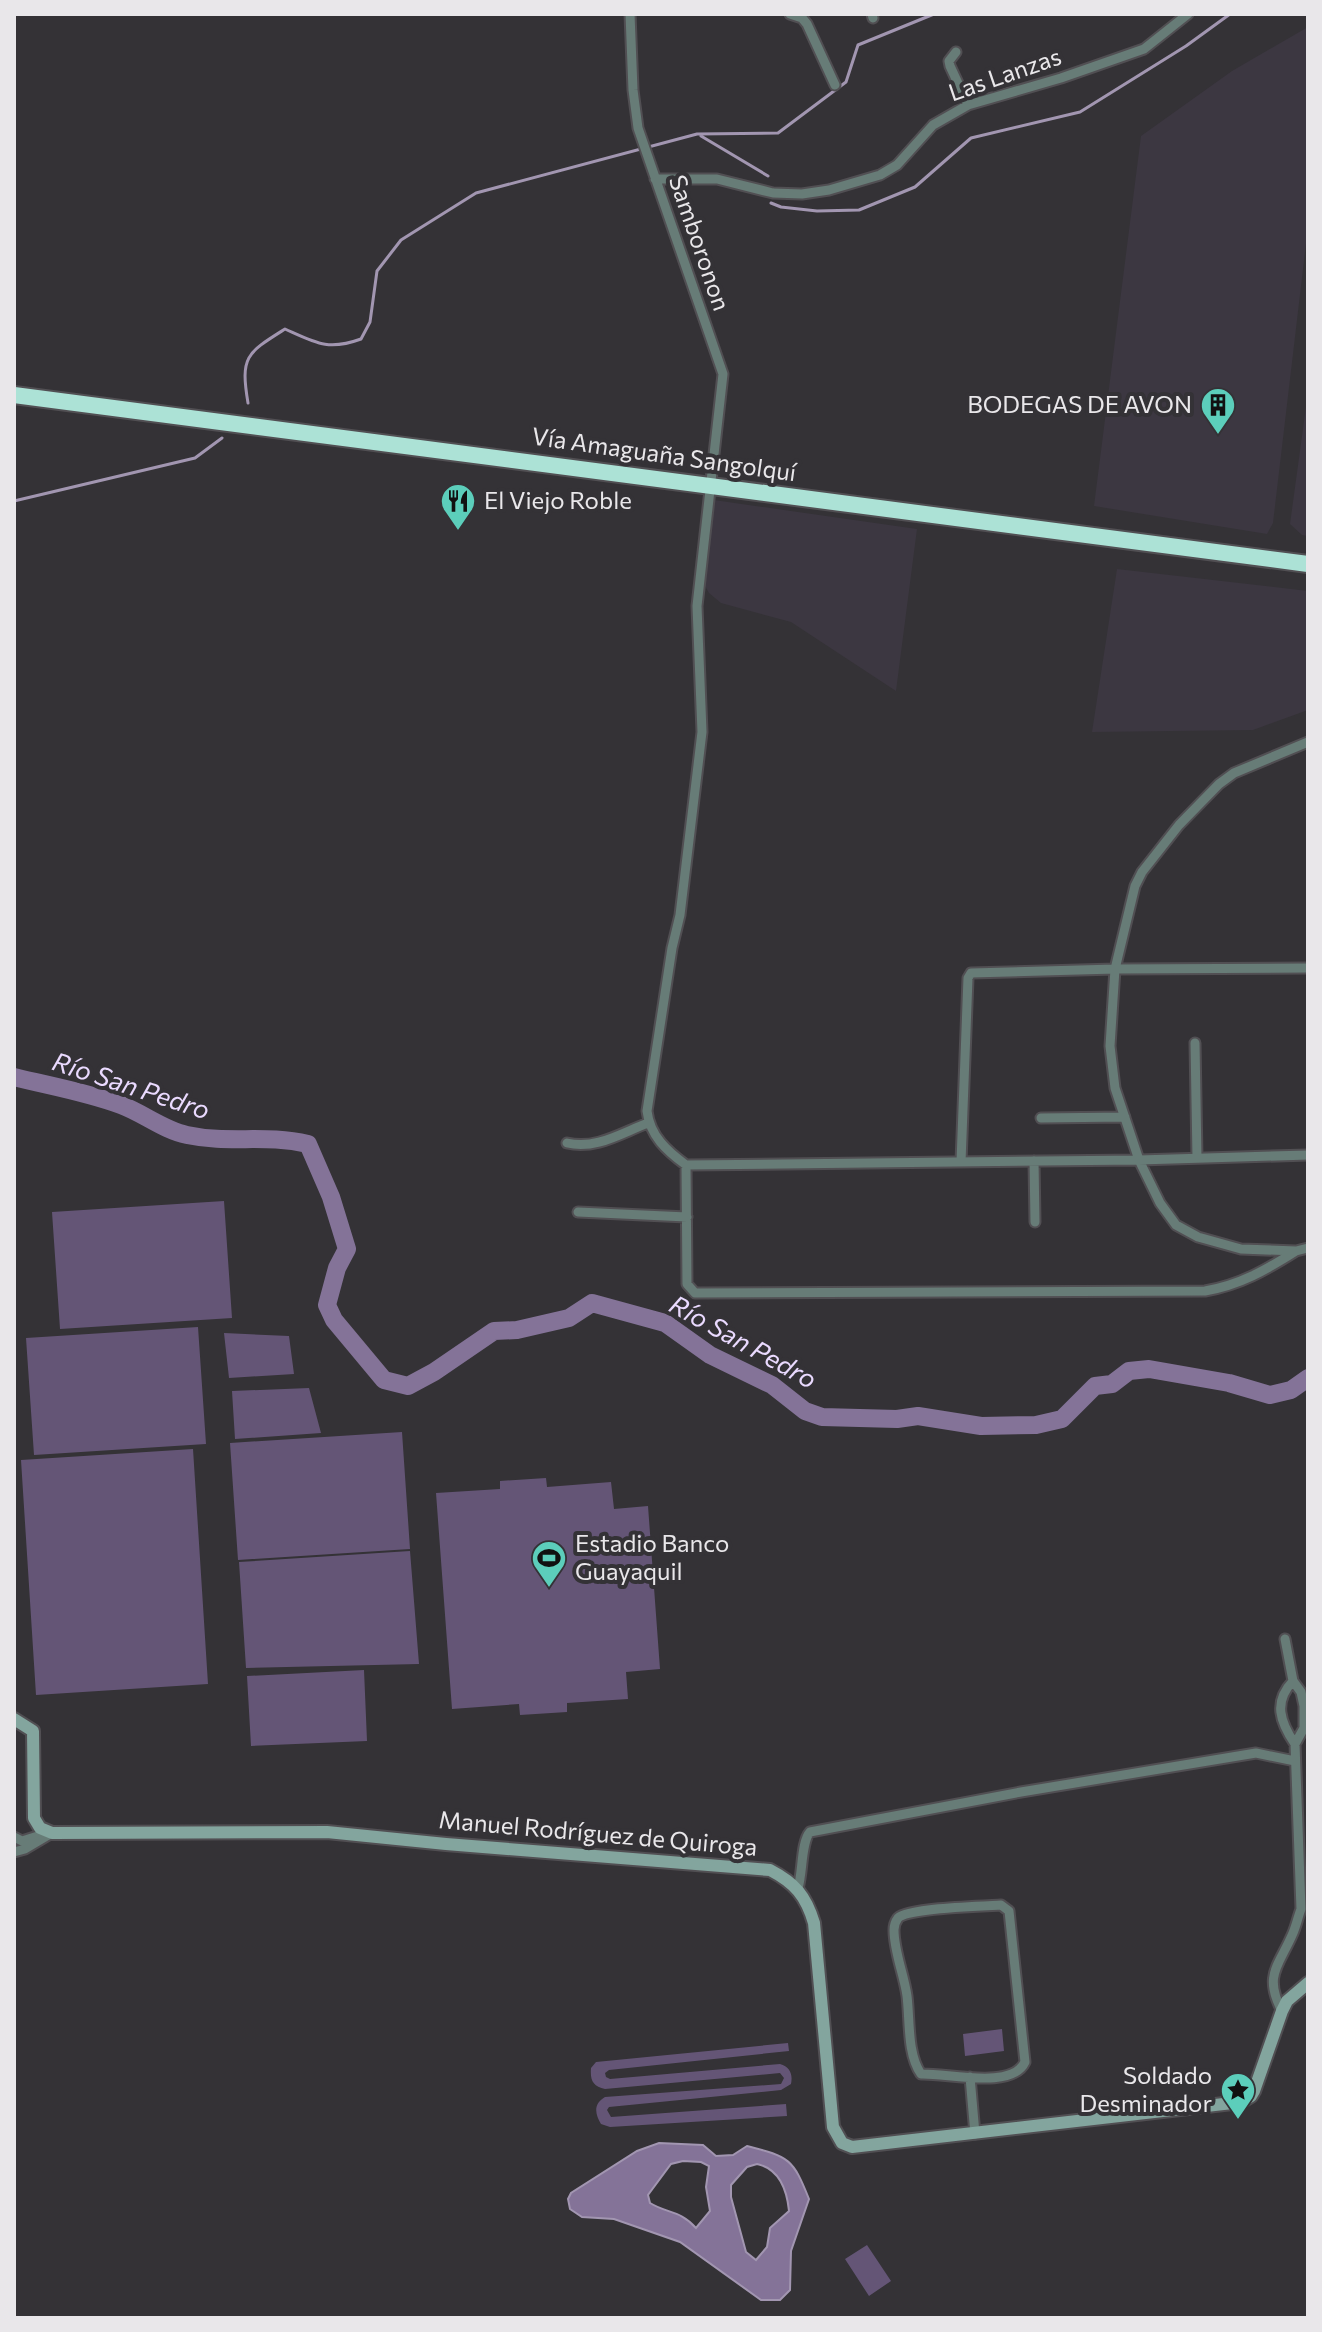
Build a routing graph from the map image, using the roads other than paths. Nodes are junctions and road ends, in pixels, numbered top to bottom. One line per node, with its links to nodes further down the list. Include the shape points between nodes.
1 (630, 14): 7 (street, Samboronon, via 638,128)
2 (795, 14): 5 (street, via 807,24)
3 (1188, 14): 6 (street, Las Lanzas, via 1144,49)
4 (956, 52): 6 (street, via 950,66)
5 (835, 85)
6 (968, 105): 7 (street, Las Lanzas, via 933,125 897,165 829,190 773,193 717,179)
7 (654, 175): 9 (street, Samboronon, via 723,374)
8 (14, 395): 9 (highway, Vía Amaguaña Sangolquí)
9 (709, 485): 10 (highway, Vía Amaguaña Sangolquí); 17 (street, Samboronon, via 697,606 702,732)
10 (1308, 564)
11 (1308, 742): 13 (street, via 1234,773 1179,825 1135,886)
12 (1308, 968): 13 (street)
13 (1115, 969): 15 (street, via 1110,1046); 23 (street, via 971,973)
14 (1195, 1043): 20 (street)
15 (1125, 1117): 16 (street); 21 (street)
16 (1041, 1118)
17 (648, 1123): 18 (street, via 598,1144); 24 (street, via 670,1154)
18 (567, 1143)
19 (1308, 1155): 20 (street)
20 (1197, 1158): 21 (street)
21 (1139, 1160): 22 (street); 29 (street, via 1176,1225 1241,1249)
22 (1034, 1161): 23 (street); 27 (street)
23 (961, 1162): 24 (street)
24 (686, 1165): 26 (street)
25 (578, 1212): 26 (street)
26 (687, 1217): 29 (street, via 687,1284 695,1293 1205,1291 1257,1276)
27 (1035, 1222)
28 (1308, 1248): 29 (street)
29 (1296, 1251)
30 (1285, 1639): 31 (street)
31 (1293, 1681): 33 (street, via 1301,1692 1305,1722); 33 (street, via 1280,1704)
32 (14, 1719): 35 (street, via 33,1731 34,1818)
33 (1295, 1744): 34 (street)
34 (1295, 1761): 38 (street, via 1256,1753 810,1832); 40 (street, via 1301,1909 1273,1970 1273,1994)
35 (52, 1833): 36 (street, via 22,1841); 37 (street); 38 (street, Manuel Rodríguez de Quiroga, via 327,1832 770,1870)
36 (14, 1837)
37 (14, 1852)
38 (798, 1888): 42 (street, via 814,1923 837,2138 852,2147)
39 (1308, 1983): 40 (street)
40 (1282, 2011): 42 (street, via 1254,2091 1241,2102)
41 (970, 2077): 41 (street, via 918,2070 894,1926 900,1917 915,1912 1001,1905 1009,1911 1025,2062 1011,2076); 42 (street)
42 (975, 2134)

